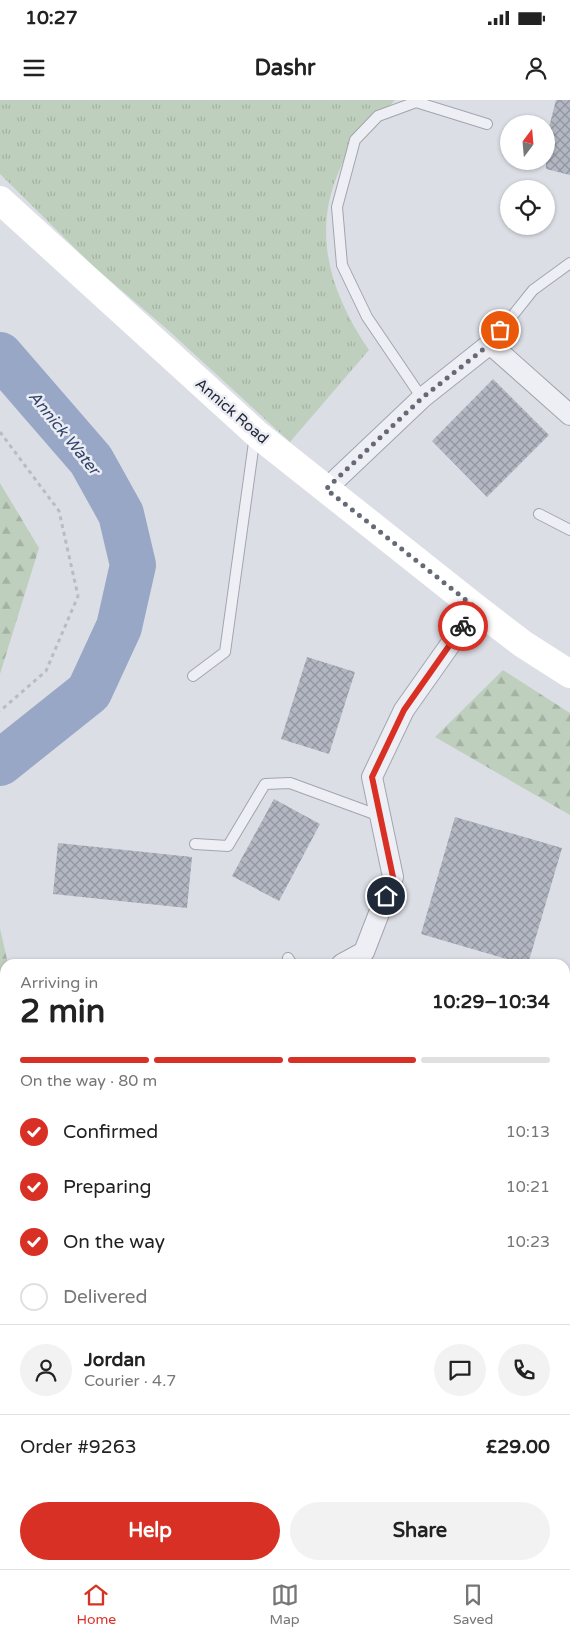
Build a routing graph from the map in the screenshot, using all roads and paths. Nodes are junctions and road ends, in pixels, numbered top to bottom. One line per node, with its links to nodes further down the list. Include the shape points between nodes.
1 (487, 124): 5 (lane, via 416,102 378,116 355,140 337,207 342,265 367,317)
2 (0, 200): 8 (main road, Annick Road)
3 (570, 263): 4 (lane, via 532,290)
4 (490, 344): 5 (street); 6 (street)
5 (422, 398): 9 (street)
6 (570, 415)
7 (0, 432): 15 (path, via 59,511 78,596 46,671)
8 (255, 432): 9 (main road, Annick Road); 14 (lane, via 225,652)
9 (326, 489): 12 (main road, Annick Road)
10 (539, 514): 11 (lane)
11 (570, 530)
12 (476, 608): 13 (main road, Annick Road); 16 (street, via 404,710 372,777)
13 (570, 674)
14 (193, 676)
15 (0, 711)
16 (380, 816): 17 (lane, via 290,784 265,784 228,846); 18 (street, via 393,877)
17 (195, 844)
18 (370, 958)

